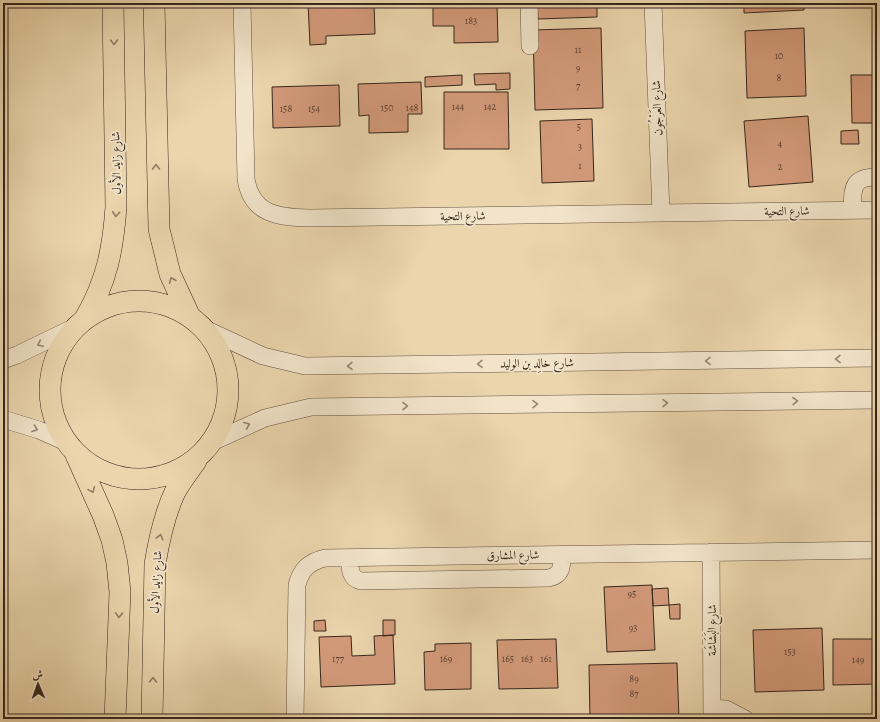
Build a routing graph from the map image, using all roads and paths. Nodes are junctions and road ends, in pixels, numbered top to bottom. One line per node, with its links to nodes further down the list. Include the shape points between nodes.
1 (113, 3): 12 (main road, شارع زايد الأول, one-way to 12, via 115,226 112,251 103,283)
2 (154, 3): 11 (main road, one-way to 2, via 170,274 159,229)
3 (242, 3): 10 (street, شارع التحية, via 246,180 251,198 267,212 309,218)
4 (530, 3): 6 (street)
5 (653, 3): 10 (street, شارع العَرْجُون)
6 (530, 46)
7 (877, 177): 8 (street, via 864,178 856,182)
8 (852, 210): 9 (street, شارع التحية); 10 (street, شارع التحية)
9 (877, 210)
10 (660, 213)
11 (189, 315): 12 (main road, via 169,305 148,300 105,307); 13 (main road, شارع زايد الأول)
12 (80, 322): 15 (street, one-way to 15, via 24,352); 18 (main road, via 62,343 53,362 49,383 50,404 56,424)
13 (205, 329): 14 (street, شارع خالِد بن الوليد, one-way to 13, via 305,366 262,356); 19 (main road, شارع زايد الأول, via 217,345 225,364 229,384 228,404 222,424)
14 (877, 358)
15 (3, 360)
16 (877, 400): 19 (street, one-way to 16, via 265,418 311,407)
17 (3, 419): 18 (street, one-way to 18, via 38,430)
18 (71, 448): 19 (main road, via 101,471 138,480 160,477 182,469); 25 (main road, one-way to 25, via 103,515 117,563 120,592)
19 (206, 449): 26 (main road, شارع زايد الأول, one-way to 19, via 155,564 159,540 176,492)
20 (877, 550): 21 (street, شارع المشارق)
21 (711, 552): 22 (street, شارع المشارق); 24 (street, شارع البَشَاشَة)
22 (562, 555): 23 (street, شارع المشارق); 23 (street, via 562,567 554,577 361,581 350,573)
23 (350, 558): 27 (street, شارع المشارق, via 325,558 314,561 299,575)
24 (712, 714): 28 (street, شارع البَشَاشَة, via 726,709)
25 (115, 719)
26 (152, 719)
27 (295, 719)
28 (745, 719)

